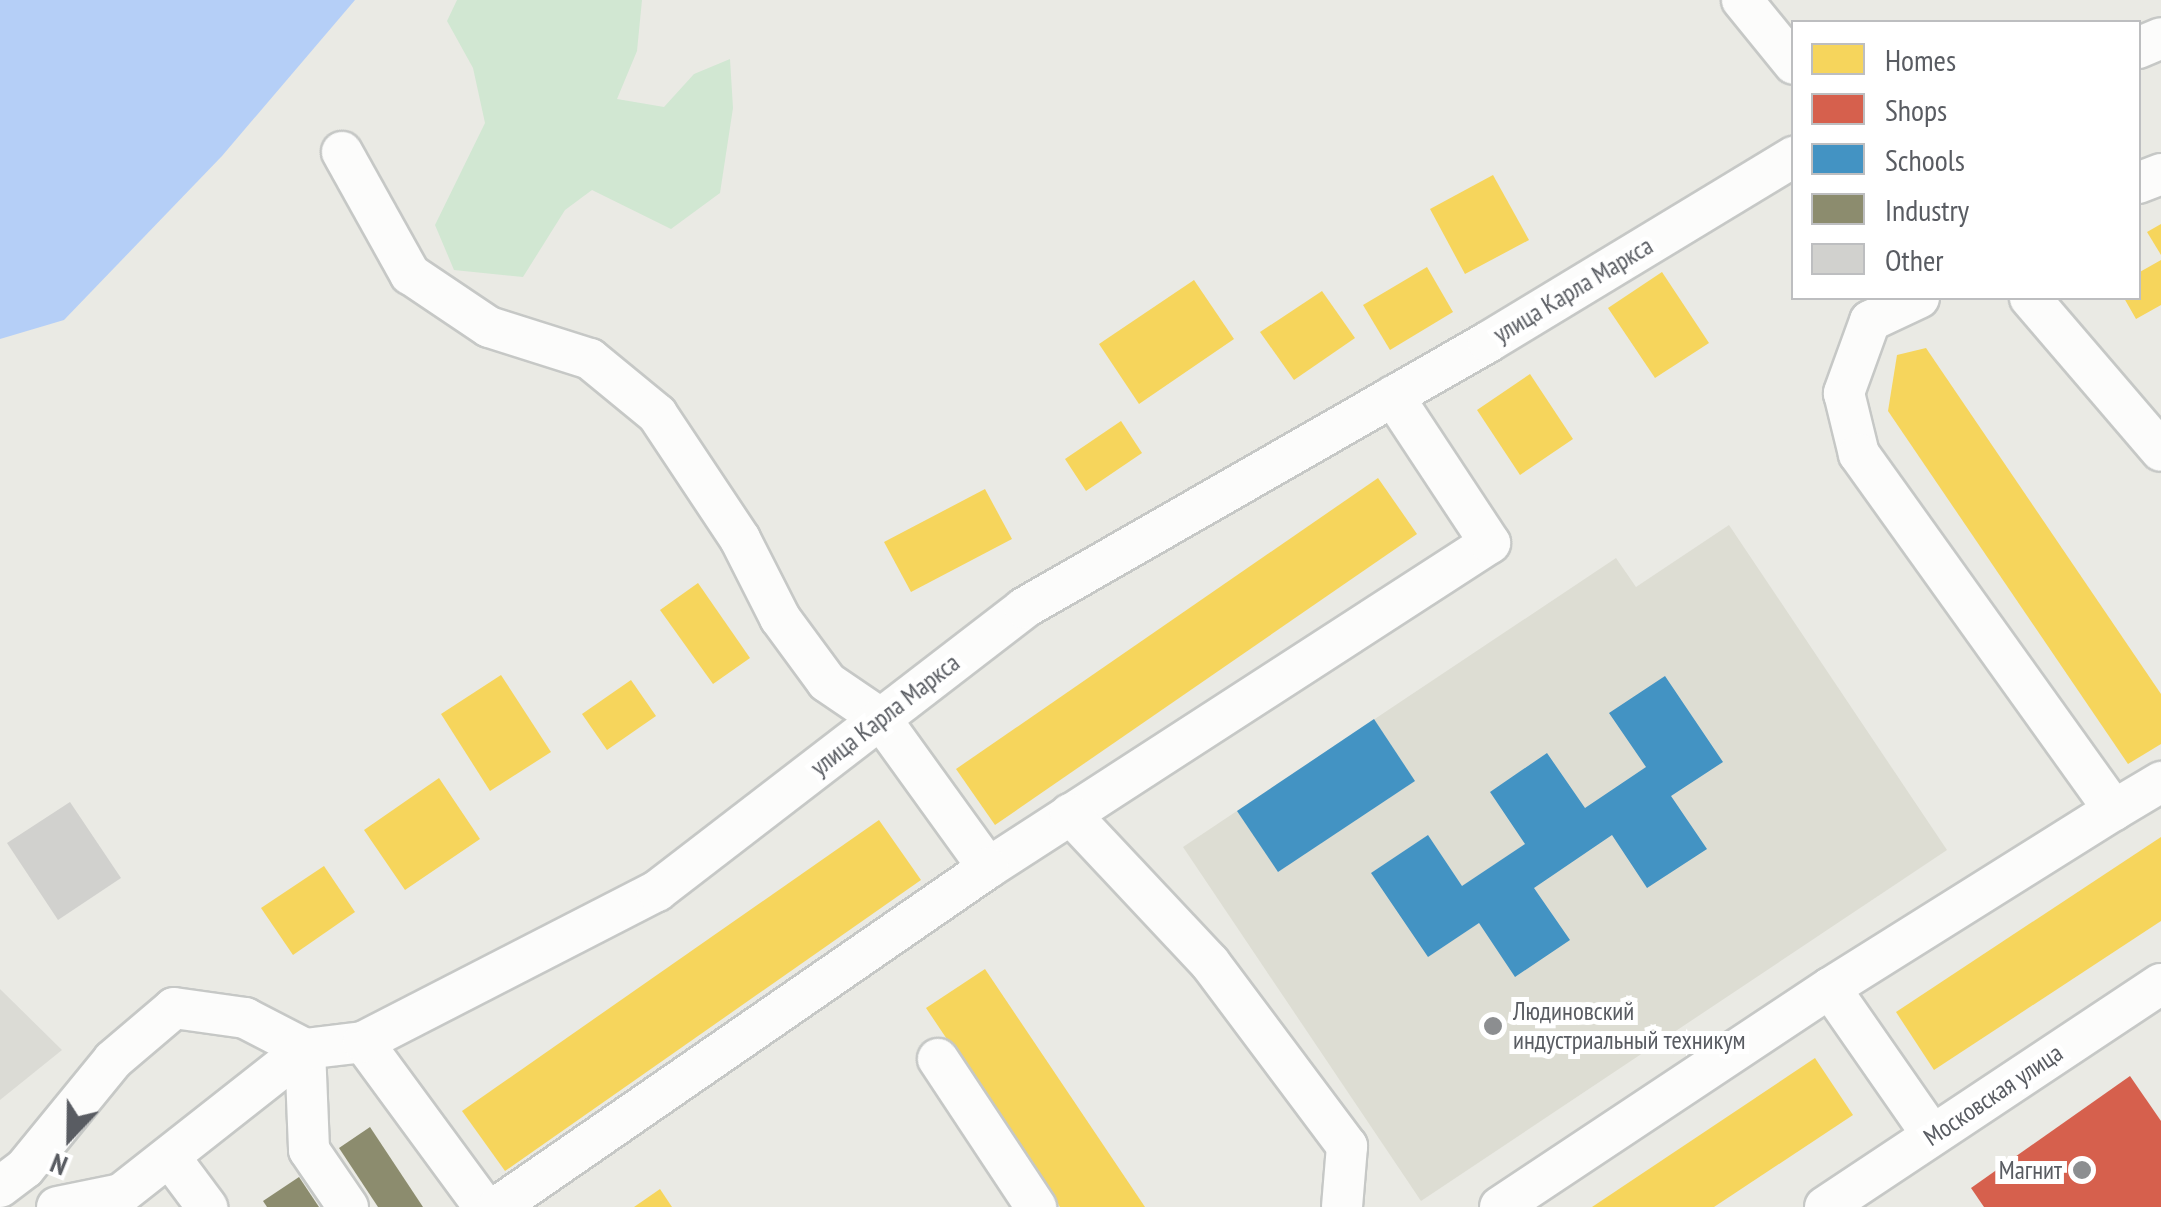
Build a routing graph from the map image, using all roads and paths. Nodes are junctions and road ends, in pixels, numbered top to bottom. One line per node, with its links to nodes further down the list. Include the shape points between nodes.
1 (1742, 0): 2 (street)
2 (1791, 60)
3 (342, 152): 9 (street, via 410,274 489,327 590,360 657,414 740,539 780,618 827,682)
4 (1791, 158): 7 (street, улица Карла Маркса)
5 (1915, 300): 11 (street, via 1870,321 1844,393 1859,454)
6 (2032, 300): 8 (street)
7 (1392, 396): 9 (street, улица Карла Маркса, via 1024,608); 12 (street, via 1490,543)
8 (2161, 451)
9 (880, 718): 13 (street); 16 (street, улица Карла Маркса, via 657,891)
10 (2161, 782): 11 (street)
11 (2114, 810): 15 (street)
12 (1070, 814): 13 (street); 29 (street, via 1210,963 1346,1146)
13 (988, 868): 27 (street)
14 (2161, 984): 19 (street, Московская улица)
15 (1830, 988): 19 (street); 30 (street)
16 (363, 1042): 17 (street, улица Карла Маркса); 26 (street)
17 (304, 1049): 20 (street); 21 (street, via 245,1018 174,1008 113,1060); 25 (street, via 309,1150)
18 (938, 1059): 28 (street)
19 (1932, 1135): 31 (street, Московская улица)
20 (172, 1160): 22 (street); 24 (street)
21 (0, 1188)
22 (127, 1201): 23 (street)
23 (57, 1207)
24 (207, 1207)
25 (348, 1207)
26 (484, 1207)
27 (497, 1207)
28 (1036, 1207)
29 (1342, 1207)
30 (1500, 1207)
31 (1825, 1207)

